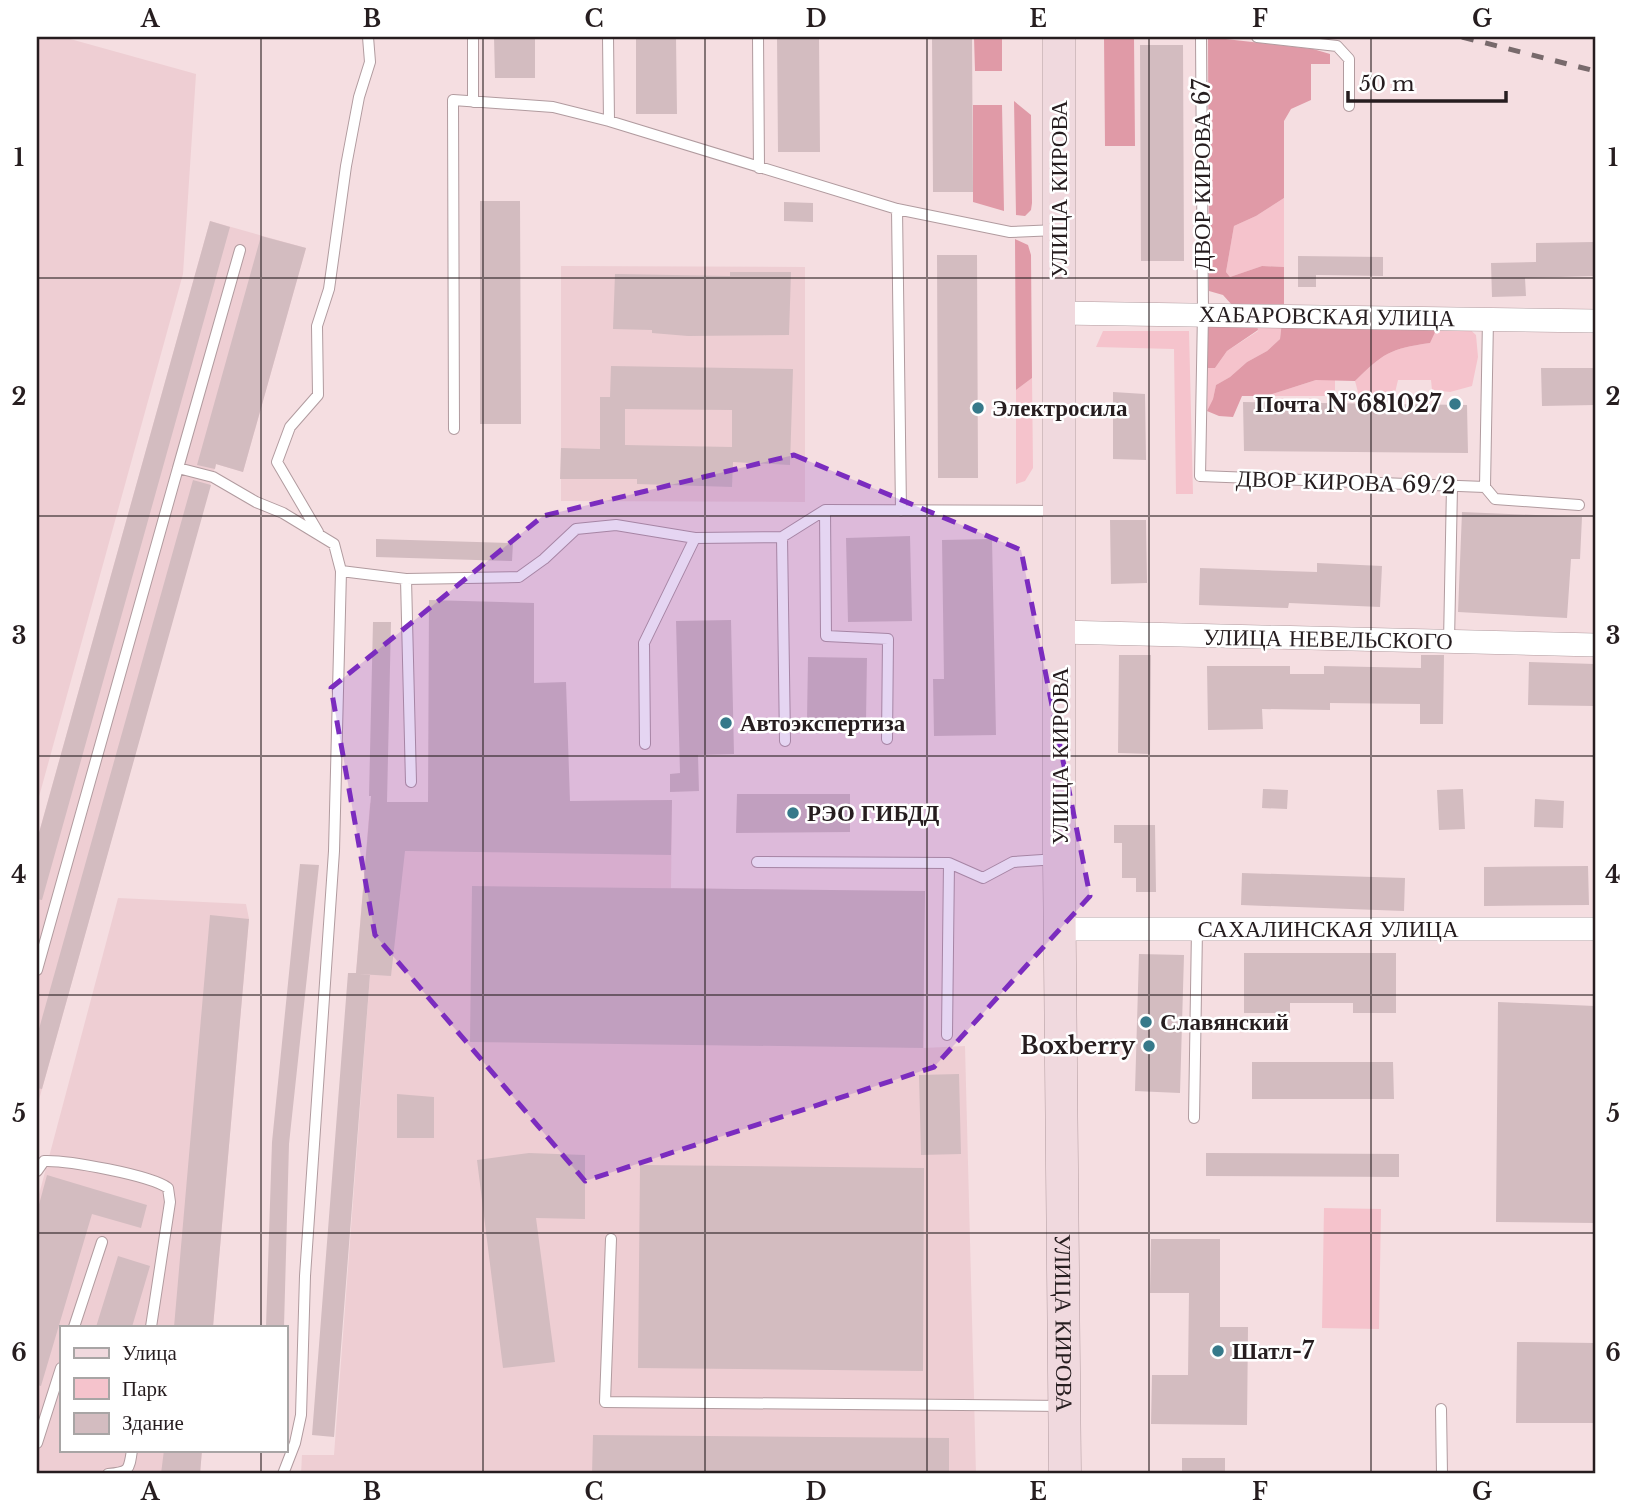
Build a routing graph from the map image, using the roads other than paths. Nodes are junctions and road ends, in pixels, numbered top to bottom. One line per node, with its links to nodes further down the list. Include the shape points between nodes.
1 (368, 37): 27 (lane, via 370,62 346,166 329,289 317,326 318,394 290,427 277,462)
2 (472, 37): 8 (lane)
3 (608, 37): 10 (lane)
4 (758, 37): 11 (lane)
5 (1059, 37): 13 (main road, УЛИЦА КИРОВА)
6 (1201, 37): 16 (lane, ДВОР КИРОВА 67)
7 (1257, 37): 9 (lane, via 1337,46 1349,59)
8 (473, 102): 10 (lane, via 553,107); 19 (lane, via 453,100)
9 (1349, 106)
10 (608, 121): 11 (lane)
11 (759, 168): 12 (lane)
12 (897, 209): 13 (lane, via 1010,232); 25 (lane)
13 (1059, 230): 15 (main road, УЛИЦА КИРОВА)
14 (240, 250): 20 (lane)
15 (1060, 313): 16 (street, ХАБАРОВСКАЯ УЛИЦА); 26 (main road, УЛИЦА КИРОВА)
16 (1203, 313): 17 (street, ХАБАРОВСКАЯ УЛИЦА); 21 (lane, ДВОР КИРОВА 69/2, via 1200,476)
17 (1488, 319): 18 (street, ХАБАРОВСКАЯ УЛИЦА); 22 (lane, ДВОР КИРОВА 69/2)
18 (1595, 321)
19 (454, 429)
20 (178, 468): 27 (lane, via 213,477); 45 (lane)
21 (1452, 486): 22 (lane, ДВОР КИРОВА 69/2); 33 (lane)
22 (1485, 487): 23 (lane, via 1495,499)
23 (1579, 505)
24 (825, 510): 25 (lane); 28 (lane); 35 (lane, via 826,636 888,639)
25 (901, 511): 26 (lane)
26 (1059, 512): 32 (main road, УЛИЦА КИРОВА)
27 (320, 535): 30 (lane, via 334,544)
28 (782, 537): 29 (lane); 36 (lane)
29 (695, 538): 31 (lane, via 616,525 576,529 519,577); 37 (lane, via 644,643)
30 (341, 571): 31 (lane); 59 (lane, via 334,851 305,1276 301,1415)
31 (406, 579): 38 (lane)
32 (1060, 632): 33 (street, УЛИЦА НЕВЕЛЬСКОГО); 39 (main road, УЛИЦА КИРОВА)
33 (1449, 642): 34 (street, УЛИЦА НЕВЕЛЬСКОГО)
34 (1595, 645)
35 (887, 740)
36 (785, 741)
37 (645, 744)
38 (411, 782)
39 (1059, 859): 41 (lane, via 1013,862 983,878); 42 (main road, УЛИЦА КИРОВА)
40 (757, 862): 41 (lane)
41 (949, 863): 46 (lane)
42 (1061, 929): 43 (street, САХАЛИНСКАЯ УЛИЦА); 54 (main road, УЛИЦА КИРОВА)
43 (1197, 929): 44 (street, САХАЛИНСКАЯ УЛИЦА); 47 (lane)
44 (1595, 929)
45 (37, 970)
46 (947, 1035)
47 (1194, 1118)
48 (37, 1171): 52 (lane, via 44,1161 64,1160 168,1188 170,1202)
49 (611, 1239): 54 (lane, via 605,1402)
50 (102, 1242): 51 (lane)
51 (75, 1326)
52 (151, 1326)
53 (60, 1371): 56 (lane)
54 (1066, 1406): 60 (main road, УЛИЦА КИРОВА)
55 (1441, 1409): 61 (lane)
56 (37, 1443)
57 (132, 1452): 58 (lane, via 128,1470)
58 (108, 1474)
59 (284, 1474)
60 (1065, 1474)
61 (1442, 1474)

